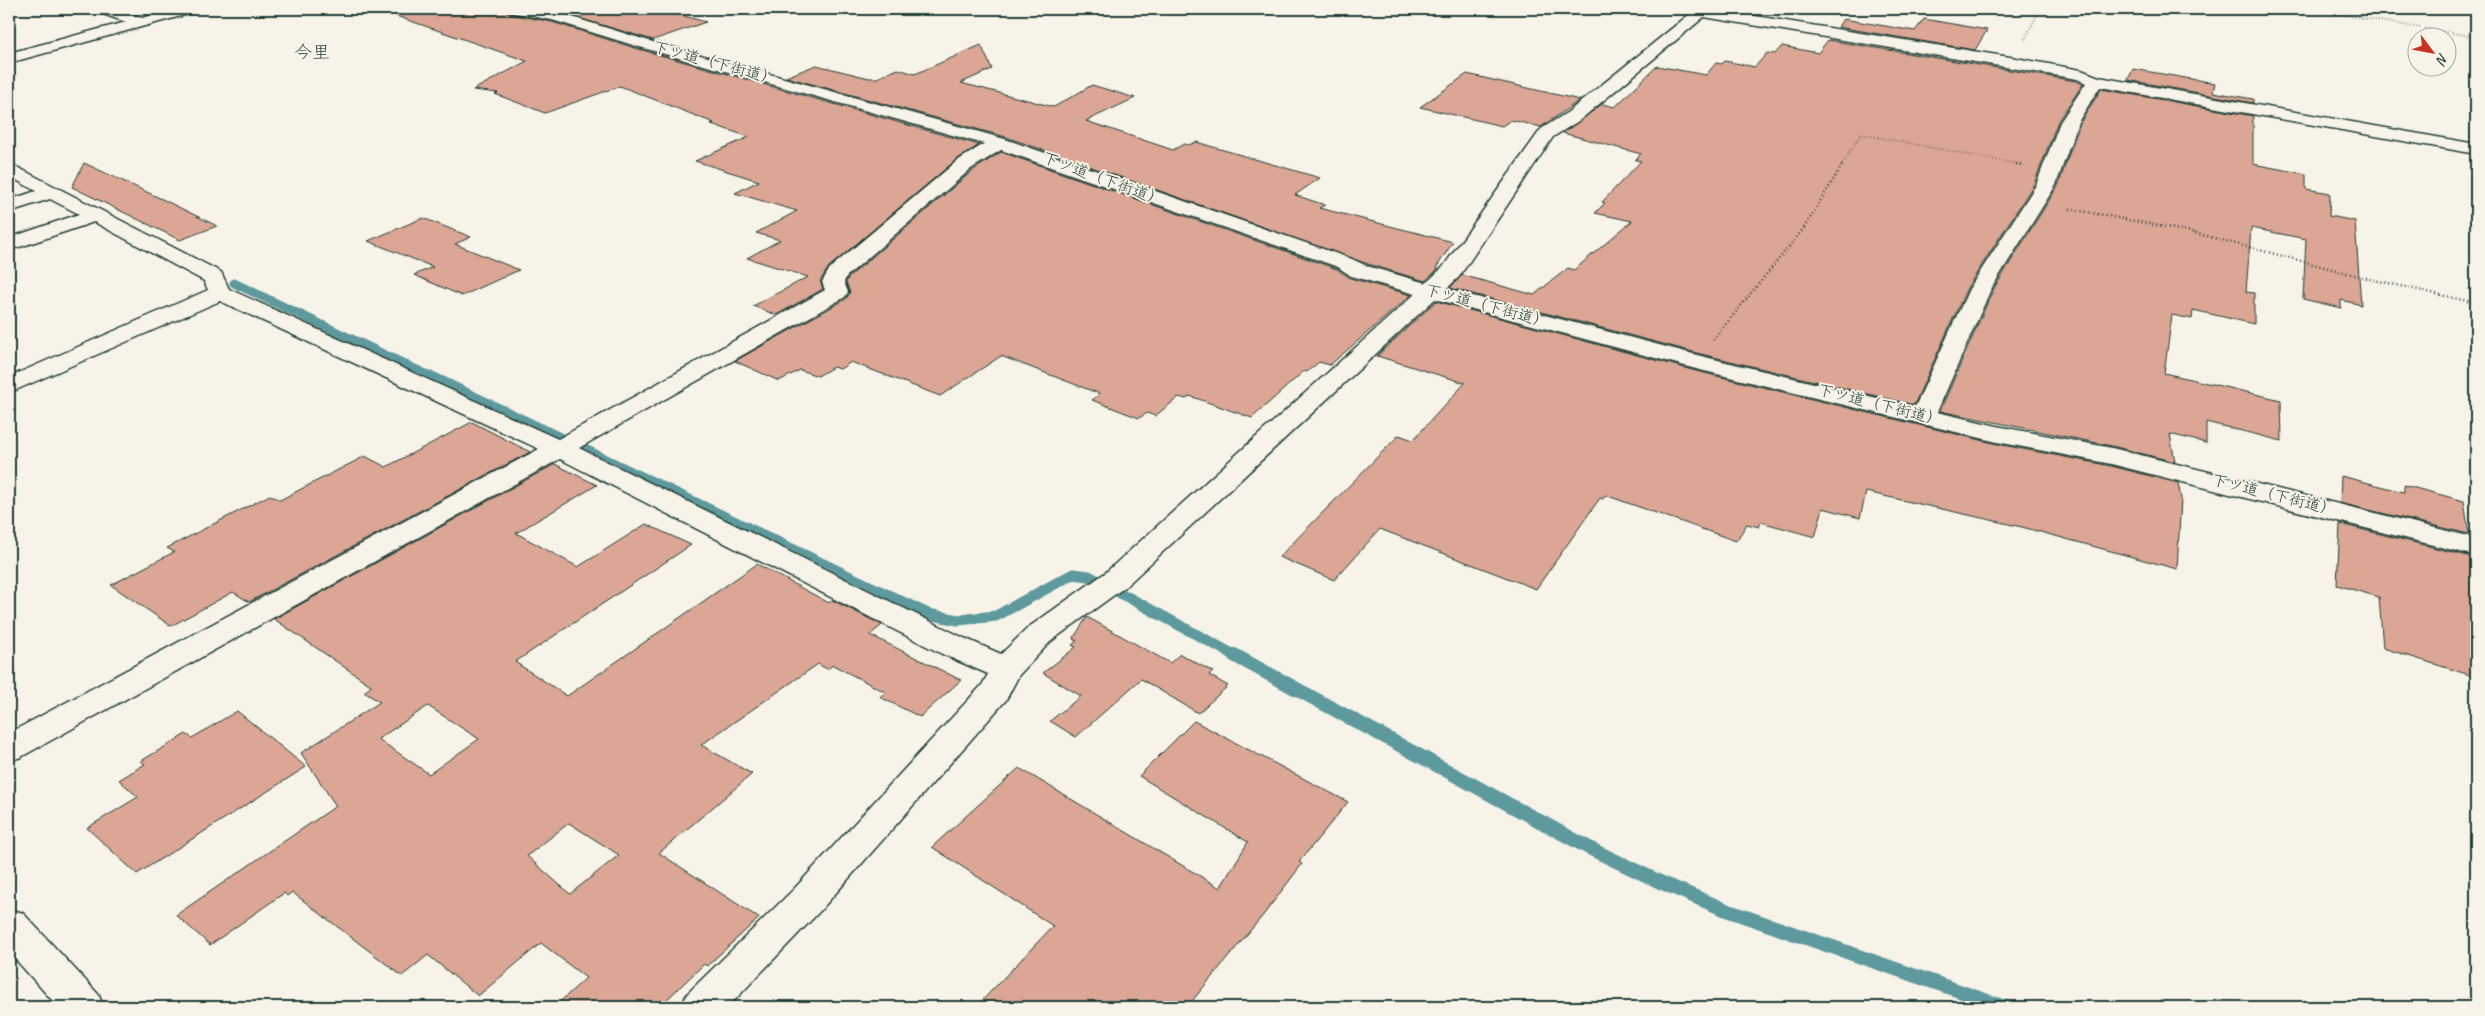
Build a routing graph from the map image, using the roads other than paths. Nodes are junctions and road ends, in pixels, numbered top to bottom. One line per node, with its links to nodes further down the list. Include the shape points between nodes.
1 (102, 9): 5 (main road)
2 (191, 9): 5 (main road)
3 (514, 9): 8 (main road, 下ツ道（下街道）, via 554,16)
4 (1703, 10): 7 (main road, via 2016,63); 15 (main road, via 1574,116 1547,133 1451,272)
5 (141, 22): 6 (main road)
6 (9, 58)
7 (2095, 81): 9 (main road); 18 (main road, via 2070,122 2046,185 1980,289)
8 (999, 143): 15 (main road, 下ツ道（下街道）, via 1345,263 1359,271); 19 (main road, via 964,165 838,273 833,282 837,292)
9 (2476, 149)
10 (9, 169): 11 (main road)
11 (51, 192): 12 (main road); 13 (main road)
12 (9, 206)
13 (96, 215): 14 (main road); 16 (main road, via 214,277)
14 (16, 242)
15 (1430, 291): 18 (main road, 下ツ道（下街道）, via 1696,362); 21 (main road, via 1107,586 1040,634)
16 (220, 293): 17 (main road); 19 (main road)
17 (9, 386)
18 (1923, 416): 20 (main road, 下ツ道（下街道）, via 2112,456)
19 (572, 442): 21 (main road, via 953,646); 22 (main road)
20 (2476, 547)
21 (1006, 669): 25 (main road, via 995,692 807,900)
22 (9, 748)
23 (9, 925): 24 (main road)
24 (84, 1007)
25 (701, 1007)

